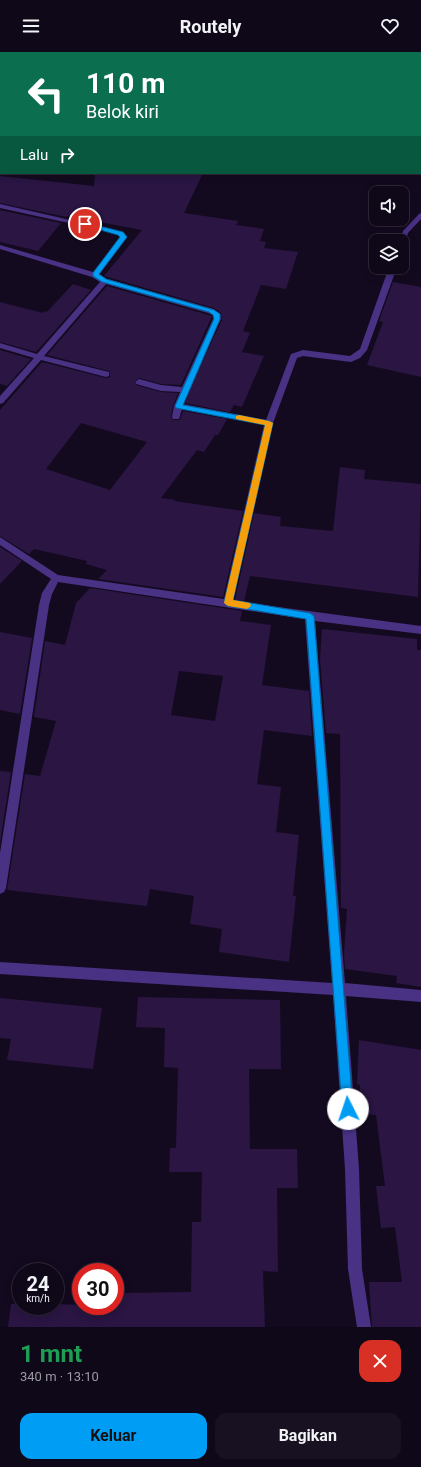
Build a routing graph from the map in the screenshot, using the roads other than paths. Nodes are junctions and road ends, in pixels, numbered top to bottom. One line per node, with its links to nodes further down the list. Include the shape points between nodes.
1 (0, 206): 6 (street, via 121,233 124,237 121,242)
2 (421, 215): 3 (street)
3 (405, 234)
4 (0, 247): 6 (street)
5 (390, 274): 16 (street, via 363,350 351,359 303,353 294,356)
6 (95, 275): 7 (street)
7 (104, 281): 9 (street); 12 (street, via 216,314 217,319)
8 (0, 345): 9 (street)
9 (39, 357): 10 (street); 13 (street)
10 (106, 374)
11 (139, 382): 12 (street, via 161,388)
12 (185, 390): 14 (street)
13 (0, 401)
14 (178, 406): 15 (street); 16 (street)
15 (176, 417)
16 (269, 423): 19 (street)
17 (0, 540): 18 (street)
18 (56, 578): 19 (street); 22 (street, via 47,593 44,605)
19 (228, 603): 20 (street)
20 (310, 616): 21 (street); 24 (street)
21 (421, 630)
22 (0, 888)
23 (0, 968): 24 (street)
24 (339, 989): 25 (street); 26 (street, via 352,1169 355,1269)
25 (421, 996)
26 (364, 1327)

